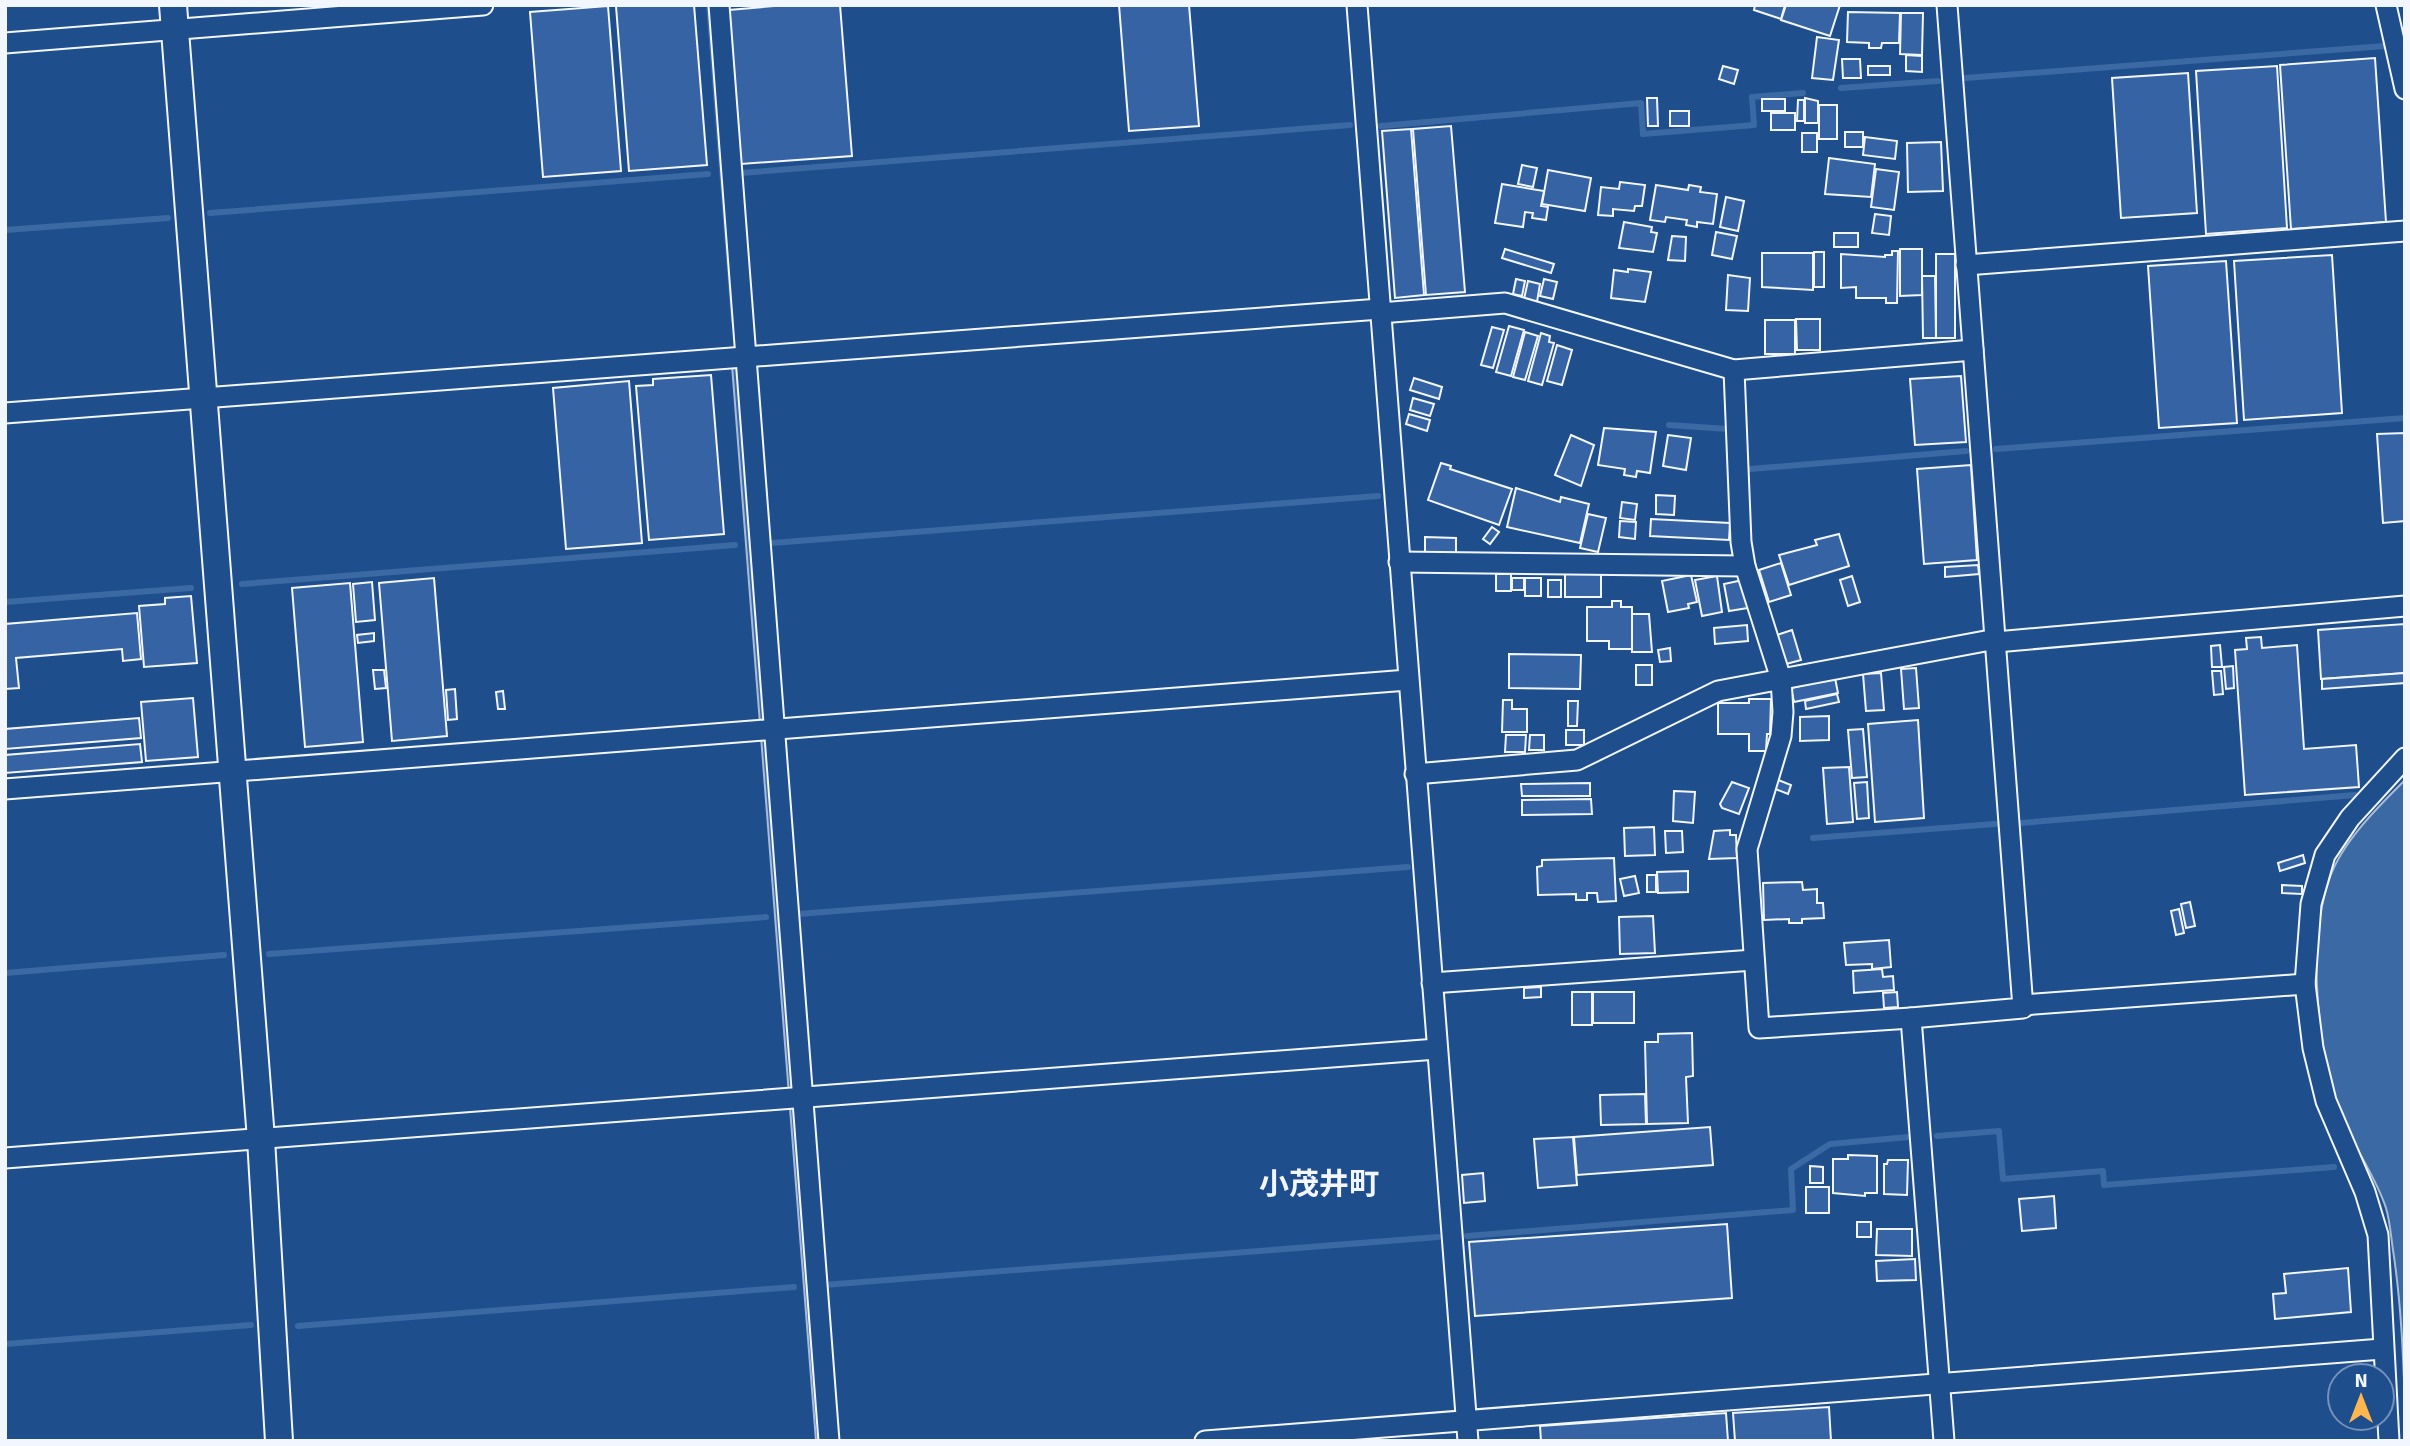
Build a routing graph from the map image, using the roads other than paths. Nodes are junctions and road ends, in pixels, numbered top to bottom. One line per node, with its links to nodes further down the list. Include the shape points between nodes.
1 (483, 5): 6 (street)
2 (719, 5): 13 (street)
3 (1357, 5): 11 (street)
4 (1947, 5): 10 (street)
5 (2386, 5): 8 (street)
6 (174, 17): 7 (street); 15 (street)
7 (5, 43)
8 (2405, 89)
9 (2405, 231): 10 (street)
10 (1966, 265): 12 (street)
11 (1380, 311): 13 (street); 14 (street, via 1505,303); 17 (street)
12 (1973, 350): 14 (street); 20 (street)
13 (747, 357): 15 (street); 23 (street)
14 (1734, 370): 18 (street)
15 (202, 399): 16 (street); 25 (street)
16 (5, 413)
17 (1399, 562): 18 (street); 22 (street)
18 (1745, 566): 21 (street)
19 (2405, 606): 20 (street)
20 (1996, 640): 21 (street); 31 (street)
21 (1781, 679): 26 (street, via 1718,691 1577,760); 28 (street, via 1781,736 1747,849)
22 (1408, 680): 23 (street); 26 (street)
23 (767, 730): 25 (street); 34 (street)
24 (2405, 758): 30 (street, via 2350,818 2325,855 2311,904)
25 (232, 771): 27 (street); 35 (street)
26 (1416, 774): 29 (street)
27 (5, 789)
28 (1754, 960): 29 (street); 32 (street, via 1759,1028)
29 (1432, 983): 33 (street)
30 (2305, 984): 31 (street); 37 (street, via 2326,1101 2378,1235)
31 (2022, 1005): 32 (street)
32 (1911, 1018): 38 (street)
33 (1437, 1049): 34 (street); 39 (street)
34 (796, 1100): 35 (street); 41 (street)
35 (261, 1139): 36 (street); 40 (street)
36 (5, 1158)
37 (2382, 1349): 38 (street); 45 (street)
38 (1939, 1383): 39 (street); 44 (street)
39 (1466, 1420): 42 (street); 43 (street)
40 (279, 1441)
41 (829, 1441)
42 (1205, 1441)
43 (1468, 1441)
44 (1944, 1441)
45 (2389, 1441)

